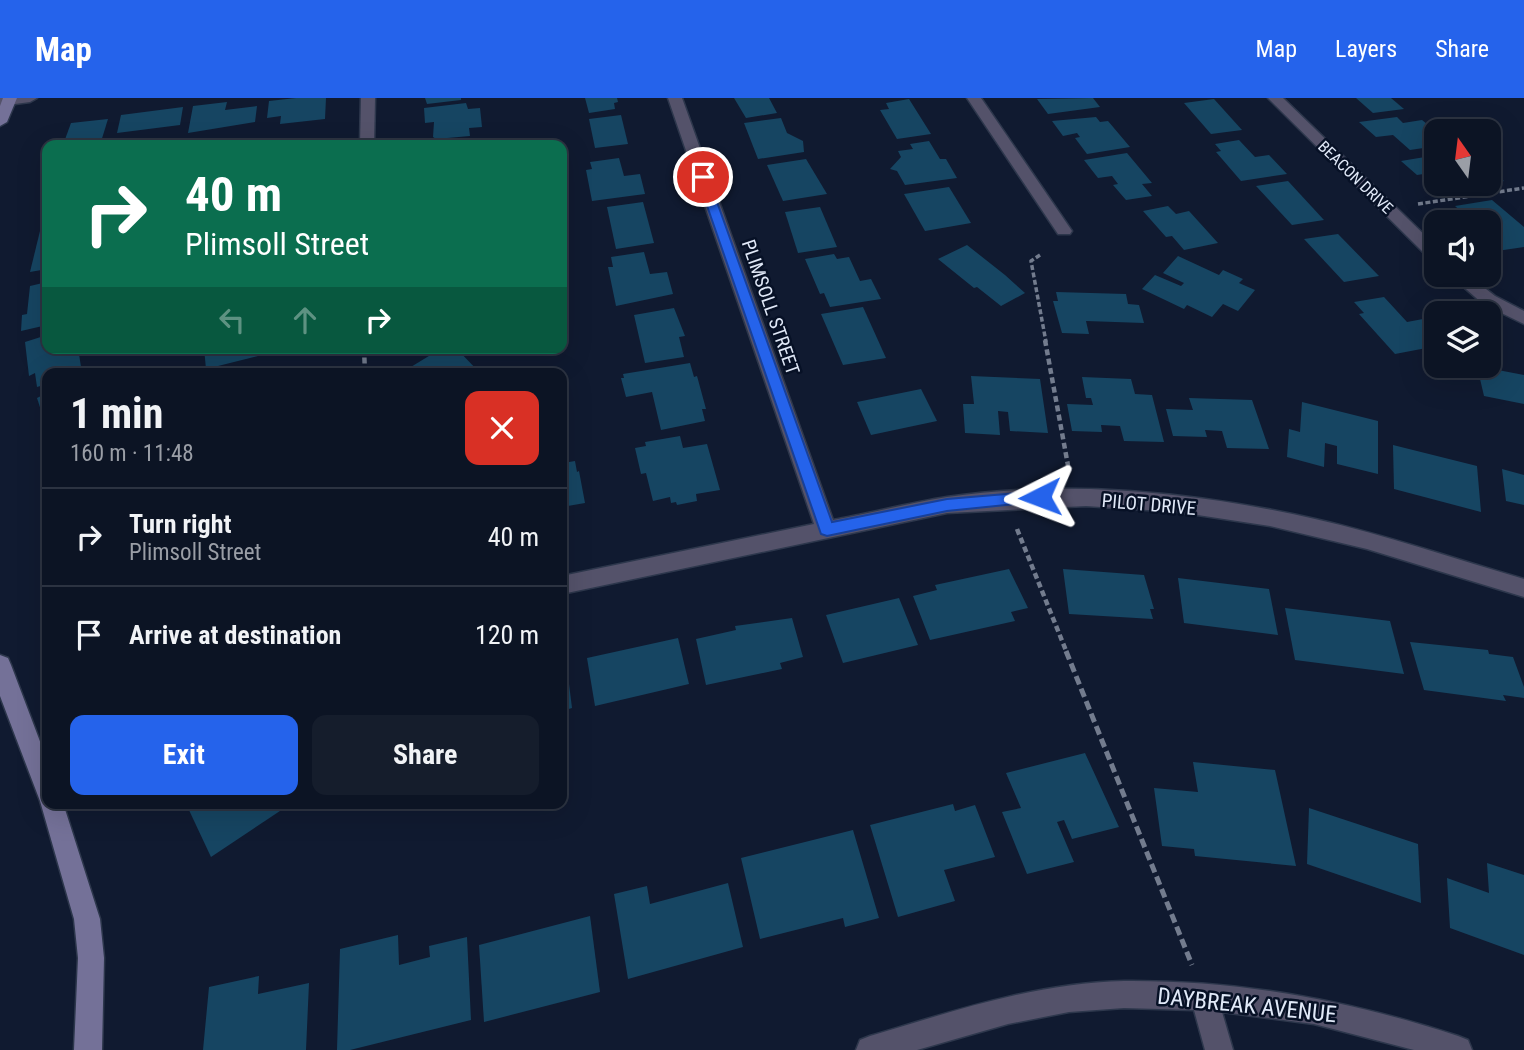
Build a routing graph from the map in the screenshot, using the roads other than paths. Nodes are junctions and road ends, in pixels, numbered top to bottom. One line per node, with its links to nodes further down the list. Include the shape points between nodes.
1 (30, 98): 6 (street)
2 (368, 98): 8 (street)
3 (675, 98): 13 (street, PLIMSOLL STREET)
4 (974, 98): 9 (street)
5 (1275, 98): 10 (street, BEACON DRIVE)
6 (6, 100): 7 (main road)
7 (0, 122)
8 (368, 140)
9 (1064, 231)
10 (1424, 243)
11 (1473, 287): 12 (street)
12 (1524, 318)
13 (827, 530): 14 (street, PILOT DRIVE); 15 (street, PILOT DRIVE, via 947,505 1004,499 1153,502 1315,527)
14 (567, 584)
15 (1524, 588)
16 (0, 665): 17 (main road)
17 (42, 778)
18 (53, 809): 20 (main road, via 87,919 91,958)
19 (1204, 996): 21 (street, DAYBREAK AVENUE, via 1109,994 1056,1000); 22 (street); 23 (street, DAYBREAK AVENUE, via 1346,1015)
20 (88, 1050)
21 (870, 1050)
22 (1219, 1050)
23 (1458, 1050)

